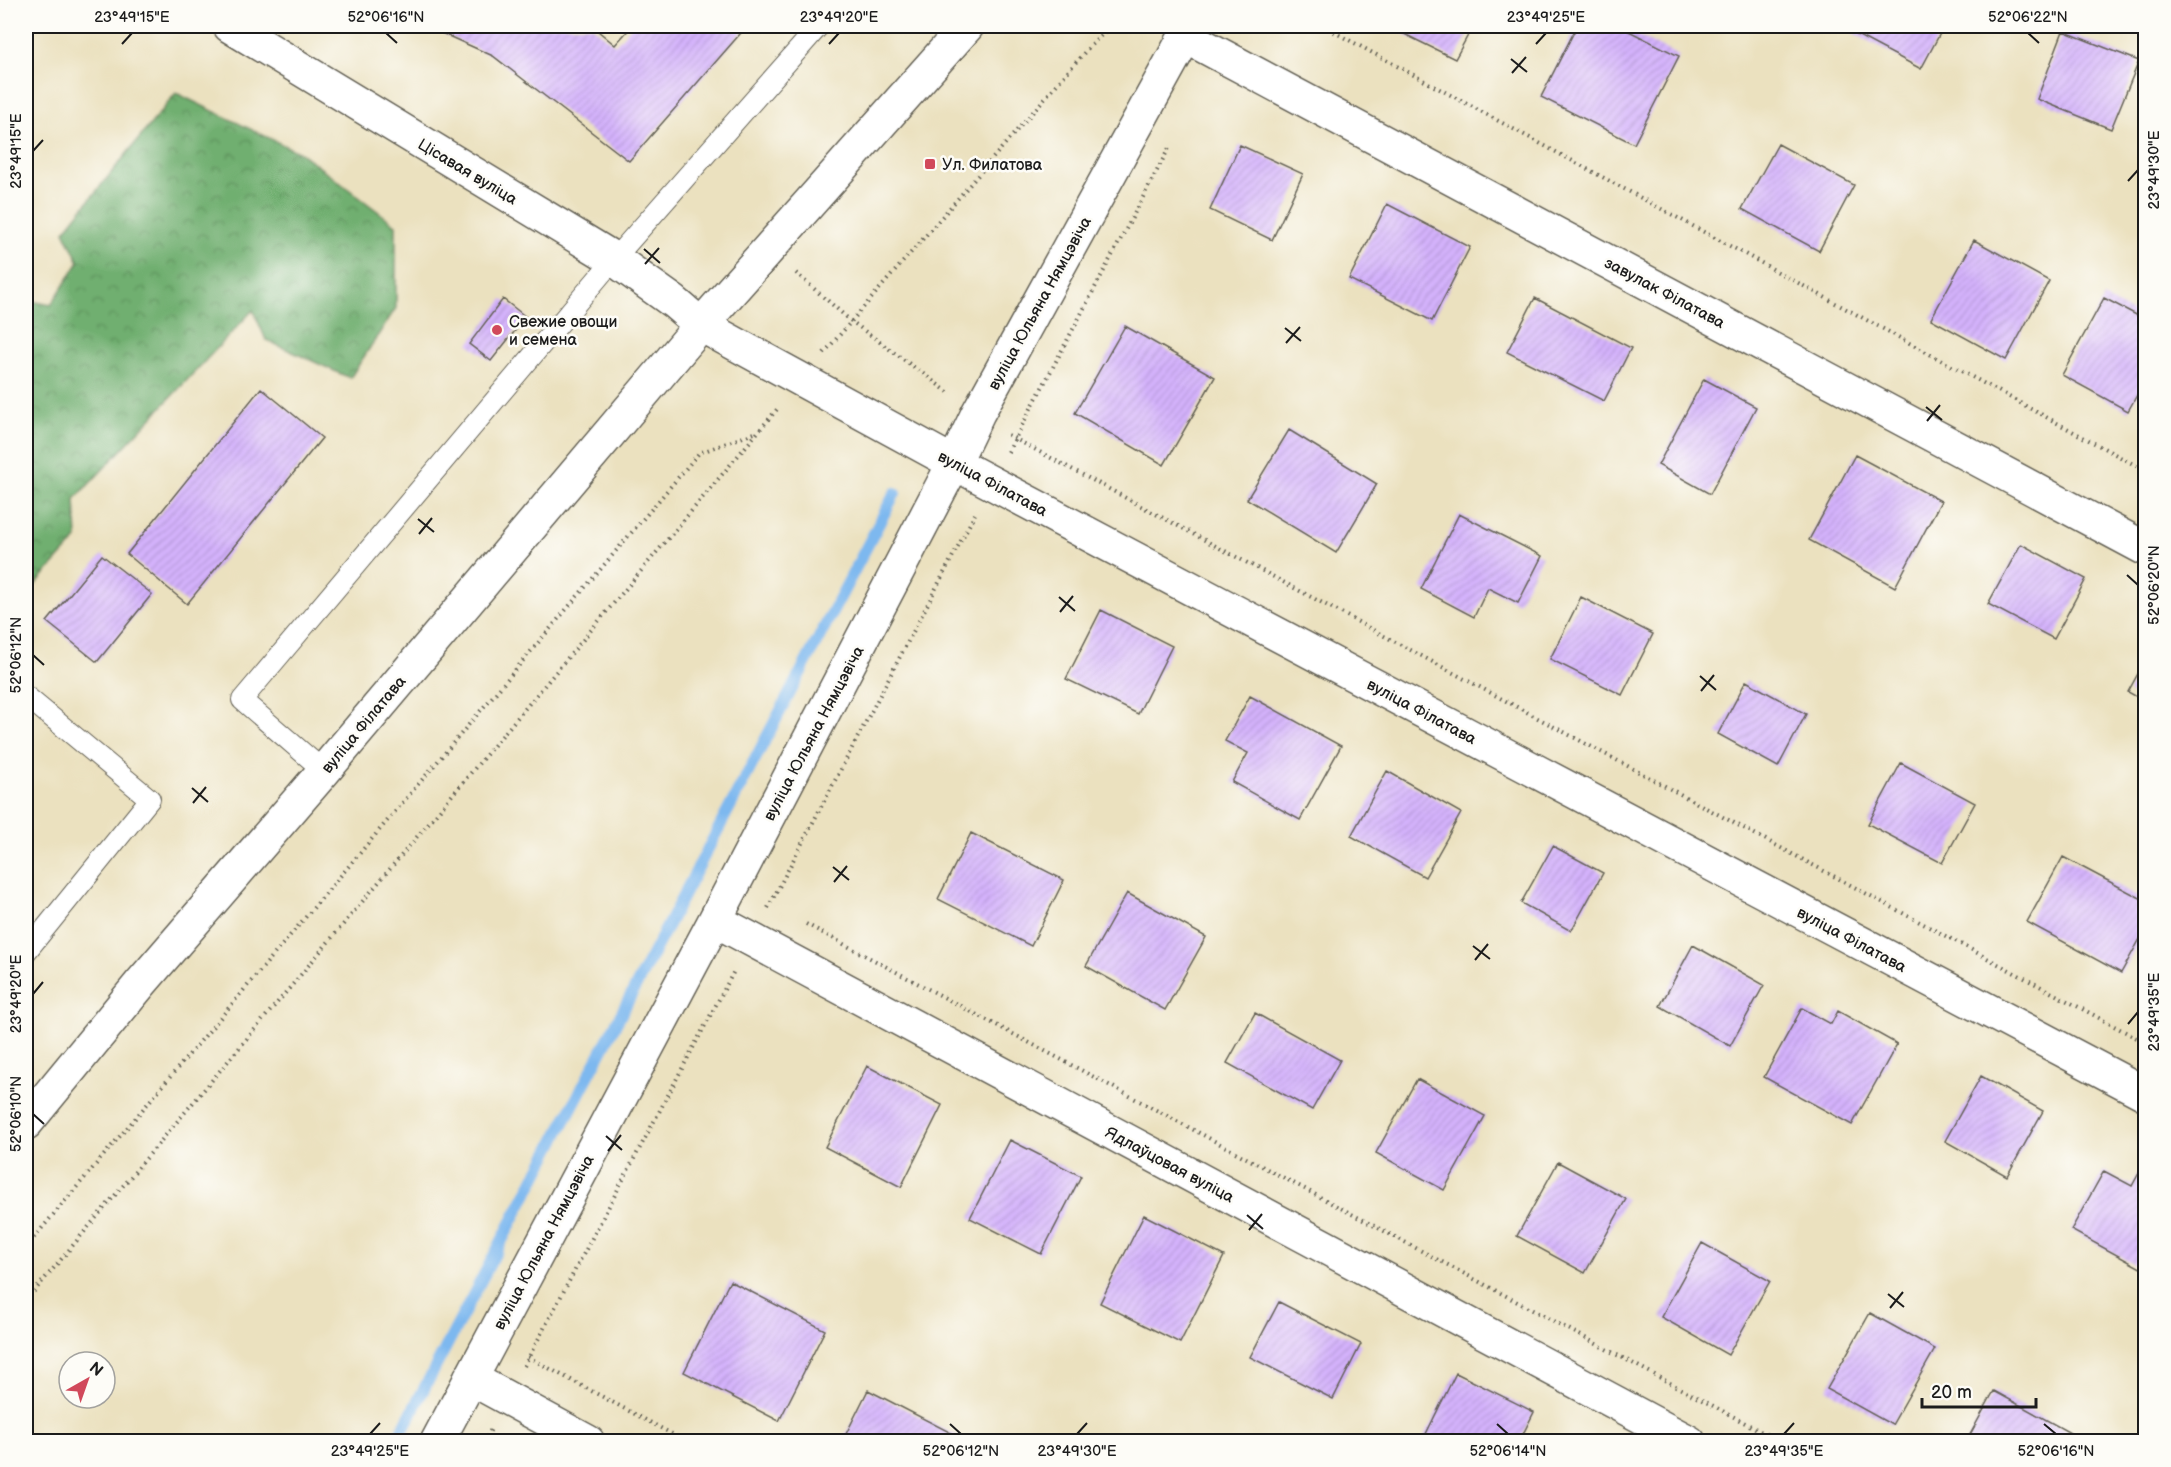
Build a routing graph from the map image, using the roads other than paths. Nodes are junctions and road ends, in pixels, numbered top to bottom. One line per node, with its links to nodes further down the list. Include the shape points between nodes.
1 (230, 26): 5 (street, Цісавая вуліца)
2 (819, 26): 5 (lane)
3 (967, 26): 6 (street, вуліца Філатава)
4 (1188, 31): 7 (street, вуліца Юльяна Нямцэвіча); 8 (street, завулак Філатава)
5 (614, 259): 6 (street, Цісавая вуліца); 10 (lane, via 242,700)
6 (701, 325): 7 (street, вуліца Філатава); 10 (street, вуліца Філатава)
7 (954, 463): 11 (street, вуліца Юльяна Нямцэвіча); 13 (street, вуліца Філатава)
8 (2145, 549)
9 (26, 696): 12 (lane, via 150,799)
10 (324, 771): 14 (street, вуліца Філатава)
11 (715, 921): 15 (street, вуліца Юльяна Нямцэвіча); 18 (street, Ядлаўцовая вуліца)
12 (26, 952)
13 (2145, 1094)
14 (26, 1123)
15 (470, 1378): 16 (street, вуліца Юльяна Нямцэвіча); 17 (street)
16 (437, 1442)
17 (588, 1442)
18 (1689, 1442)

